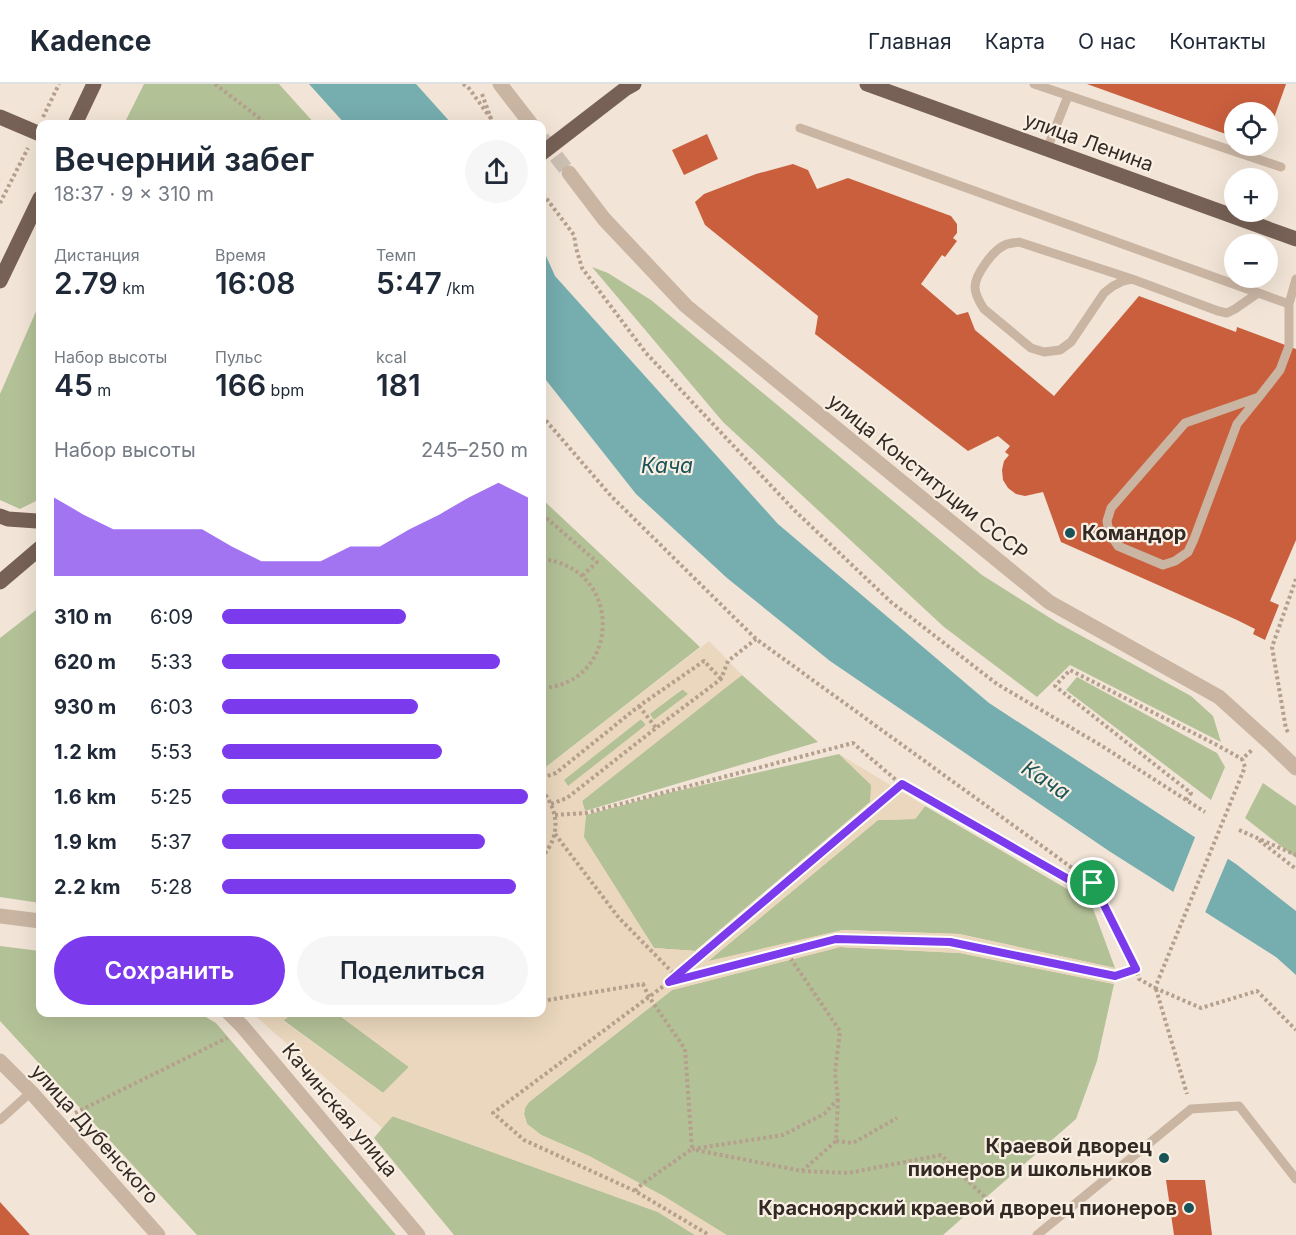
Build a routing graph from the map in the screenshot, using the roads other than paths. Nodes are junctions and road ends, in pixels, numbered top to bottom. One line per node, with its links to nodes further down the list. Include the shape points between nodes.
1 (94, 84): 8 (main road)
2 (500, 84): 9 (street)
3 (634, 84): 13 (main road)
4 (867, 84): 12 (main road, улица Ленина)
5 (1034, 84): 6 (lane)
6 (1068, 96): 12 (lane); 14 (lane)
7 (0, 117): 11 (main road)
8 (77, 120)
9 (528, 120)
10 (800, 128): 21 (lane)
11 (36, 132)
12 (1047, 149): 17 (main road, улица Ленина)
13 (546, 150)
14 (1281, 167)
15 (569, 173): 28 (street, улица Конституции СССР, via 604,219 686,306 1048,602 1218,697)
16 (36, 206): 20 (main road)
17 (1296, 239)
18 (1132, 279): 18 (lane, via 1019,242 1005,244 994,253 978,275 975,288 984,309 1031,348 1044,352 1060,350 1071,342 1104,293); 21 (lane, via 1227,313)
19 (1296, 279): 22 (lane)
20 (0, 281)
21 (1258, 293): 22 (lane)
22 (1289, 304): 23 (lane, via 1288,346 1280,370)
23 (1259, 397): 23 (lane, via 1185,423 1111,508 1109,532 1118,546 1163,565 1188,552 1237,424)
24 (0, 516): 25 (main road)
25 (36, 521)
26 (36, 551): 27 (main road)
27 (0, 582)
28 (1296, 768)
29 (0, 916): 30 (street)
30 (36, 920)
31 (233, 1017): 37 (street, Качинская улица)
32 (0, 1061): 33 (street, улица Дубенского)
33 (31, 1092): 34 (lane); 36 (street, улица Дубенского)
34 (0, 1120)
35 (1296, 1179): 38 (lane, via 1239,1106 1191,1109)
36 (159, 1235)
37 (418, 1235)
38 (1037, 1235)

